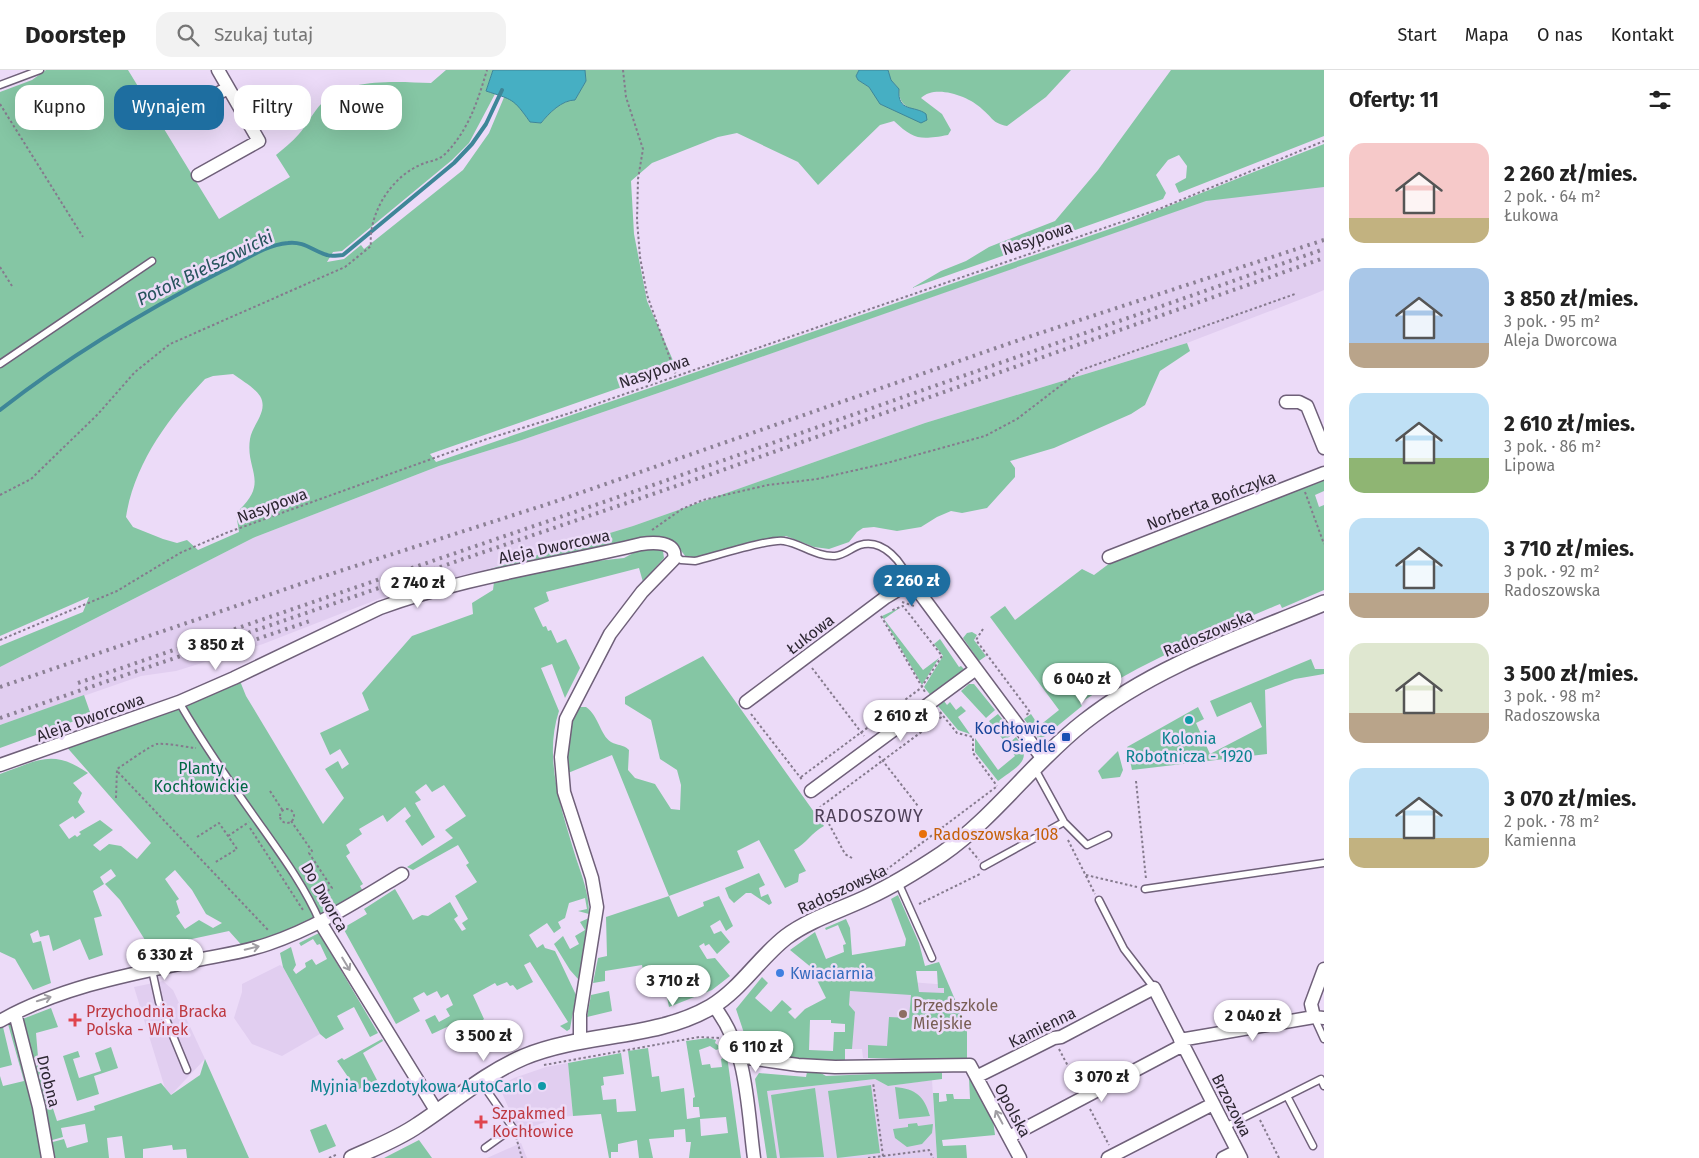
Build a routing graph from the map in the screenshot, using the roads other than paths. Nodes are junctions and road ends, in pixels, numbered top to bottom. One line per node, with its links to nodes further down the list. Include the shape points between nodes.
1 (40, 70): 3 (lane)
2 (218, 70): 4 (street)
3 (0, 85)
4 (228, 88): 5 (street); 6 (street, via 259,141)
5 (224, 90)
6 (198, 175)
7 (152, 261): 8 (lane)
8 (0, 364)
9 (1286, 402): 10 (street, via 1307,406)
10 (1324, 448)
11 (1324, 472): 13 (street, Norberta Bończyka)
12 (675, 555): 14 (lane, via 681,560 695,561 783,540 807,550 837,556 872,544 886,549 907,573); 17 (street, Aleja Dworcowa, via 670,546 656,542 641,544 480,578 405,599); 40 (street, via 610,634 566,719 561,757 564,792 592,878 597,907 580,1014)
13 (1109, 557)
14 (909, 583): 16 (street, via 913,584); 18 (street, Łukowa, via 804,658)
15 (1324, 603): 19 (street, Radoszowska, via 1183,662 1136,686 1088,719)
16 (976, 669): 19 (street); 21 (street)
17 (179, 702): 20 (street, Aleja Dworcowa); 30 (lane, Do Dworca, via 311,901)
18 (747, 706)
19 (1038, 763): 22 (lane, via 1040,776); 27 (street, Radoszowska, via 975,827 945,852)
20 (0, 765)
21 (811, 791)
22 (1064, 822): 23 (lane, via 1087,845); 25 (lane)
23 (1108, 835)
24 (1324, 863): 28 (lane)
25 (984, 866)
26 (402, 874): 30 (street)
27 (898, 882): 31 (lane); 35 (street, Radoszowska, via 787,937)
28 (1145, 889)
29 (1097, 898): 34 (lane, via 1124,949)
30 (320, 922): 33 (street, one-way to 30, via 268,944); 49 (street, Do Dworca, one-way to 49)
31 (932, 958)
32 (1324, 969): 37 (street, via 1311,1004)
33 (152, 970): 36 (street, one-way to 33, via 34,1002); 43 (lane, via 158,1002)
34 (1154, 988): 41 (street); 44 (street, Kamienna)
35 (714, 1006): 40 (street, Radoszowska, via 680,1021); 42 (street)
36 (15, 1013): 38 (street); 55 (street, Drobna)
37 (1319, 1018): 39 (lane); 41 (street)
38 (0, 1021)
39 (1324, 1038)
40 (580, 1042): 45 (street, Radoszowska, via 525,1057)
41 (1182, 1042): 48 (street, Brzozowa); 51 (street)
42 (741, 1057): 44 (street, via 835,1067 970,1065); 57 (street)
43 (186, 1070)
44 (978, 1076): 51 (street, Opolska, one-way to 44)
45 (481, 1082): 49 (street, Radoszowska); 53 (lane, via 513,1128)
46 (1324, 1086): 47 (lane, via 1321,1079)
47 (1287, 1096): 50 (lane); 52 (lane)
48 (1213, 1104): 50 (street, Brzozowa); 59 (street)
49 (437, 1112): 56 (street, Radoszowska, via 395,1139)
50 (1225, 1127): 54 (street, Brzozowa)
51 (1009, 1137): 58 (street, Opolska)
52 (1313, 1146)
53 (485, 1148)
54 (1239, 1154): 60 (street)
55 (48, 1158)
56 (352, 1158)
57 (754, 1158)
58 (1020, 1158)
59 (1108, 1158)
60 (1223, 1158)

